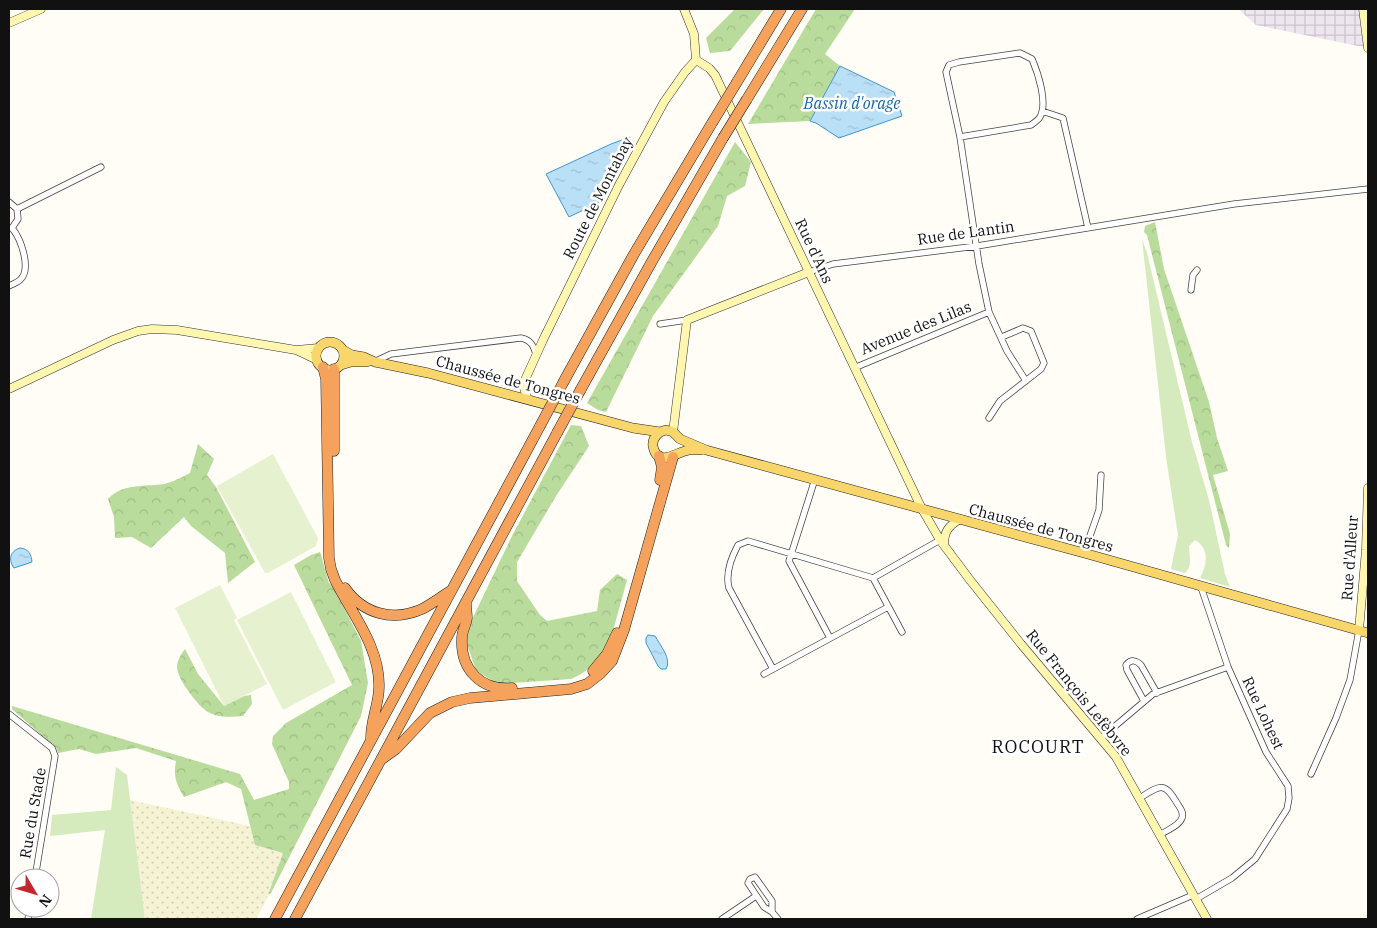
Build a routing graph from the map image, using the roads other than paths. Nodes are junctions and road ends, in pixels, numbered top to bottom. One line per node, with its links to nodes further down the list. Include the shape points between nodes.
1 (41, 9): 6 (main road)
2 (684, 9): 8 (main road, via 694,34)
3 (781, 9): 57 (highway, bridge, via 634,254)
4 (802, 9): 58 (highway, bridge, via 650,263)
5 (1363, 9): 7 (main road)
6 (9, 23)
7 (1368, 48)
8 (696, 60): 19 (main road, Rue d'Ans, via 715,75); 29 (main road, Route de Montabay, via 670,92 656,116)
9 (1042, 111): 10 (street, via 1040,118 1031,125); 10 (street, Avenue des Lilas, via 1038,74 1032,58 1020,53 949,65 946,72); 16 (street, via 1063,118)
10 (960, 137): 17 (street, Avenue des Lilas)
11 (101, 167): 14 (street)
12 (1368, 189): 16 (street, Rue de Lantin, via 1234,204)
13 (9, 202): 14 (street)
14 (17, 209): 15 (street, via 18,220)
15 (10, 228): 20 (street, via 16,233 26,263 20,280)
16 (1088, 228): 17 (street, Rue de Lantin)
17 (976, 246): 19 (street, Rue de Lantin, via 832,264); 22 (street, Avenue des Lilas)
18 (1197, 270): 21 (street)
19 (809, 272): 23 (main road, Rue de Lantin); 33 (main road, Rue d'Ans)
20 (9, 286)
21 (1191, 290)
22 (989, 312): 25 (street, Avenue des Lilas); 33 (street, Avenue des Lilas)
23 (687, 320): 24 (street); 40 (main road)
24 (660, 324)
25 (1002, 337): 34 (street, Avenue des Lilas); 34 (street, via 1023,328 1031,331 1044,364)
26 (319, 348): 27 (main road); 28 (main road, via 333,342); 31 (main road)
27 (296, 350): 31 (main road); 35 (main road, via 177,330 152,329 113,340)
28 (343, 350): 30 (main road, Chaussée de Tongres); 32 (main road, via 344,357)
29 (536, 355): 30 (street, via 530,342 521,338 391,354); 36 (main road, Route de Montabay, via 524,382)
30 (375, 362): 32 (main road, Chaussée de Tongres, via 351,362); 36 (main road, Chaussée de Tongres)
31 (320, 363): 32 (main road); 71 (highway, via 326,379 330,569 376,660 379,688 370,728)
32 (337, 367): 57 (highway, via 334,556 343,586 356,602 386,615 419,610)
33 (854, 368): 48 (main road, Rue d'Ans)
34 (1026, 381): 37 (street, via 1000,401)
35 (9, 389)
36 (526, 398): 38 (main road, Chaussée de Tongres)
37 (990, 418)
38 (633, 428): 39 (main road, Chaussée de Tongres); 41 (main road, Chaussée de Tongres)
39 (660, 432): 40 (main road, Chaussée de Tongres, via 666,430); 41 (main road)
40 (676, 435): 42 (main road, Chaussée de Tongres); 44 (main road, via 680,448)
41 (653, 442): 43 (main road)
42 (706, 450): 44 (main road, Chaussée de Tongres, via 686,450); 46 (main road, Chaussée de Tongres)
43 (659, 456): 44 (main road, Chaussée de Tongres); 58 (highway, via 661,477 616,636 596,669 570,684 492,687 473,675 464,658 462,637 467,618)
44 (674, 456): 72 (highway, via 624,630 612,661 600,674 587,684 571,689 452,702 430,713)
45 (1101, 475): 53 (street, via 1099,510)
46 (815, 479): 49 (main road, Chaussée de Tongres); 54 (street)
47 (1368, 488): 60 (main road, Rue d'Alleur)
48 (913, 491): 49 (main road); 50 (main road, Rue d'Ans)
49 (899, 502): 50 (main road, Chaussée de Tongres)
50 (922, 509): 51 (main road, Chaussée de Tongres); 52 (main road, Rue François Lefèbvre)
51 (960, 519): 52 (main road, via 947,529); 53 (main road, Chaussée de Tongres)
52 (942, 542): 55 (street); 70 (main road, Rue François Lefèbvre, via 1021,644)
53 (1084, 553): 56 (main road, Chaussée de Tongres)
54 (791, 554): 55 (street); 63 (street, via 789,561); 65 (street, via 748,541 738,545 726,579)
55 (873, 578): 59 (street)
56 (1201, 587): 60 (main road, Chaussée de Tongres); 64 (street, Rue Lohest)
57 (453, 590): 71 (highway)
58 (466, 602): 72 (highway)
59 (888, 607): 61 (street); 63 (street)
60 (1358, 630): 62 (main road, Chaussée de Tongres); 73 (street, via 1350,680)
61 (902, 632)
62 (1368, 633)
63 (830, 638): 65 (street)
64 (1228, 667): 67 (street); 78 (street, Rue Lohest, via 1266,752 1288,786 1289,798 1282,818 1255,859 1232,878)
65 (773, 669): 66 (street)
66 (764, 674)
67 (1157, 692): 68 (street); 68 (street, via 1138,662 1128,662 1127,670)
68 (1144, 701): 70 (street)
69 (9, 714): 76 (street, Rue du Stade, via 52,748 55,756)
70 (1101, 738): 74 (main road, Rue François Lefèbvre)
71 (371, 742): 80 (highway)
72 (379, 762): 81 (highway)
73 (1311, 774)
74 (1140, 798): 75 (main road, Rue François Lefèbvre); 75 (street, via 1165,787 1182,811 1178,824)
75 (1160, 835): 78 (main road, Rue François Lefèbvre)
76 (37, 868)
77 (756, 896): 79 (street); 79 (street, via 748,883 755,877 772,902); 82 (street)
78 (1194, 897): 84 (street, Rue Lohest); 85 (main road, Rue François Lefèbvre)
79 (772, 912): 83 (street)
80 (275, 919)
81 (295, 919)
82 (722, 919)
83 (778, 919)
84 (1137, 919)
85 (1207, 919)

